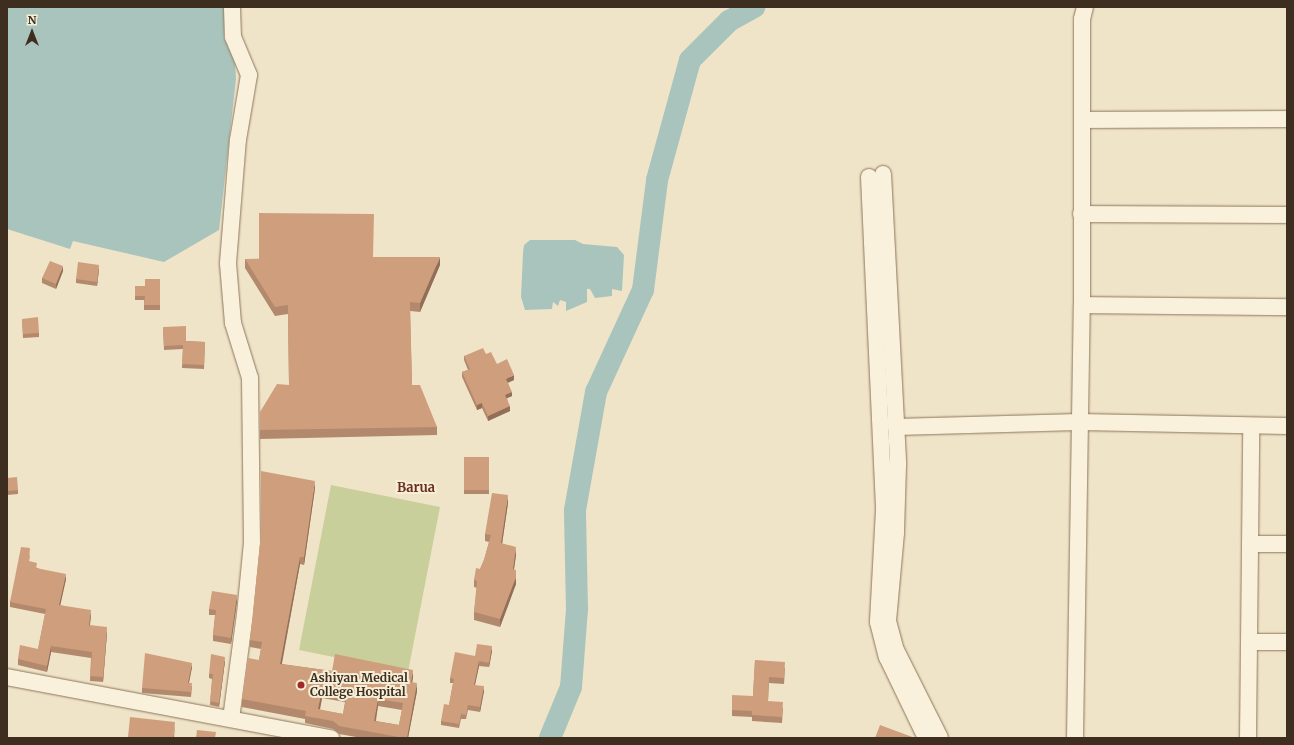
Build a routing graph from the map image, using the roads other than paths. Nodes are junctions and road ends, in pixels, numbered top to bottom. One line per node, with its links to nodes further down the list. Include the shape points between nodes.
1 (232, 7): 21 (street, via 233,37 249,75 238,140 228,263 233,323 250,378 252,542)
2 (1085, 7): 4 (street, via 1082,19)
3 (1287, 119): 4 (street)
4 (1083, 120): 5 (street)
5 (1081, 214): 6 (street); 9 (street)
6 (1287, 215)
7 (872, 254): 8 (street); 8 (street, via 876,175); 20 (street, via 884,510 878,622 886,657)
8 (889, 254): 14 (street)
9 (1082, 305): 10 (street); 11 (street)
10 (1287, 307)
11 (1079, 422): 12 (street); 14 (street); 25 (street)
12 (1251, 426): 13 (street); 15 (street)
13 (1287, 426)
14 (896, 427): 20 (street, via 898,497 888,621)
15 (1250, 544): 16 (street); 17 (street)
16 (1287, 544)
17 (1249, 642): 18 (street); 26 (street)
18 (1287, 642)
19 (7, 677): 21 (street)
20 (907, 686): 23 (street); 24 (street)
21 (231, 719): 22 (street)
22 (331, 738)
23 (926, 738)
24 (940, 738)
25 (1075, 738)
26 (1248, 738)

